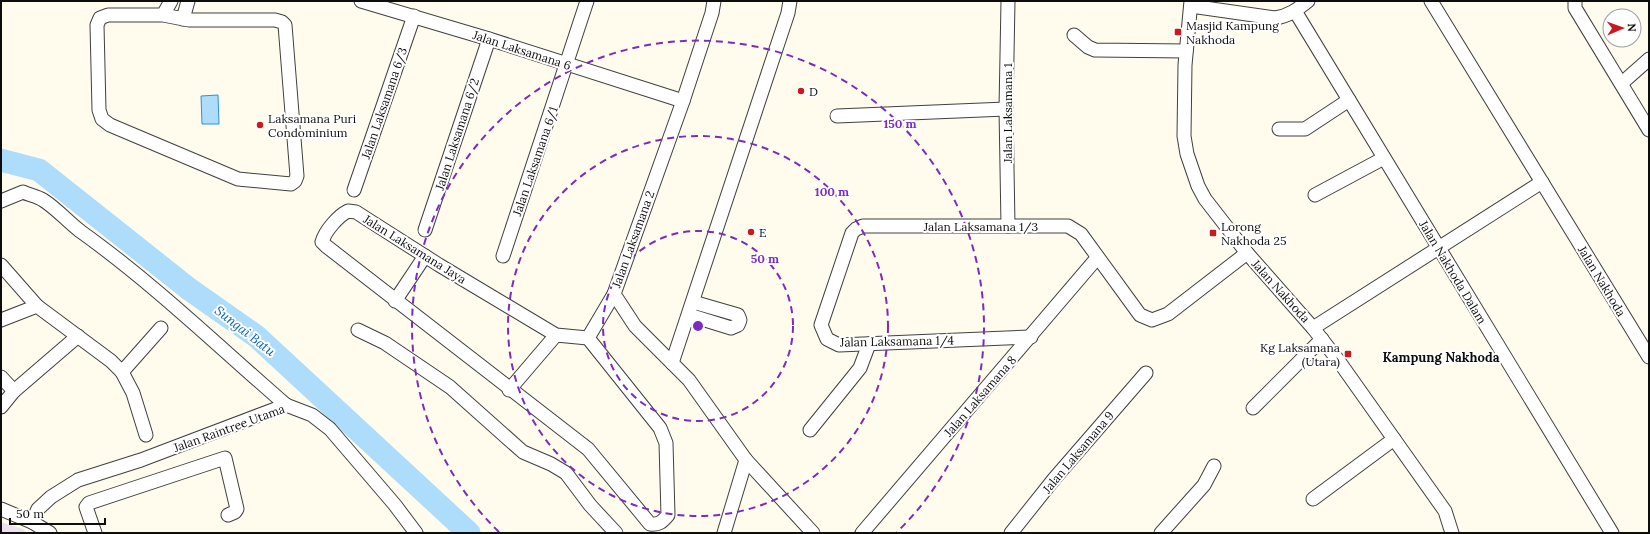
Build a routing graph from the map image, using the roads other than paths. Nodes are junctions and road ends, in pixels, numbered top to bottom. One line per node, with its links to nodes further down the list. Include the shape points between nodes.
1 (171, 1): 13 (street)
2 (188, 1): 15 (street)
3 (361, 1): 14 (street, Jalan Laksamana 6)
4 (587, 1): 20 (street, Jalan Laksamana 6/1)
5 (714, 1): 23 (street, Jalan Laksamana 2)
6 (790, 1): 44 (street)
7 (1008, 1): 24 (street, Jalan Laksamana 1)
8 (1308, 1): 12 (street)
9 (1431, 1): 29 (street, Jalan Nakhoda)
10 (1575, 1): 21 (street, via 1575,8)
11 (1191, 4): 12 (street, via 1275,18); 18 (street, Jalan Nakhoda)
12 (1295, 11): 22 (street, Jalan Nakhoda Dalam)
13 (163, 15): 15 (street); 15 (street, via 108,15 100,18 96,25 99,110 102,119 110,125 238,179 291,184 298,176 286,25 275,20)
14 (414, 16): 17 (street, Jalan Laksamana 6); 30 (street, Jalan Laksamana 6/3)
15 (183, 19)
16 (1074, 35): 18 (street, via 1095,50)
17 (489, 39): 20 (street, Jalan Laksamana 6); 34 (street, Jalan Laksamana 6/2)
18 (1186, 51): 37 (street, Jalan Nakhoda, via 1184,136 1192,172 1205,200)
19 (1649, 59): 21 (street)
20 (567, 65): 23 (street, Jalan Laksamana 6); 39 (street, Jalan Laksamana 6/1)
21 (1622, 83): 27 (street)
22 (1349, 100): 26 (street, via 1305,129); 28 (street, Jalan Nakhoda Dalam)
23 (683, 101): 42 (street, Jalan Laksamana 2)
24 (1006, 109): 25 (street); 33 (street, Jalan Laksamana 1)
25 (837, 116)
26 (1280, 129)
27 (1649, 130)
28 (1384, 158): 31 (street); 36 (street, Jalan Nakhoda Dalam)
29 (1542, 182): 36 (street); 57 (street, Jalan Nakhoda)
30 (354, 190)
31 (1315, 195)
32 (1, 201): 64 (street, via 23,192 43,200 65,220 158,291)
33 (1008, 226): 35 (street, Jalan Laksamana 1/3, via 863,226); 40 (street, Jalan Laksamana 1/3, via 1068,226 1081,234)
34 (425, 230)
35 (852, 233): 56 (street, Jalan Laksamana 1/4, via 821,325 827,339 839,345)
36 (1438, 248): 49 (street); 86 (street, Jalan Nakhoda Dalam)
37 (1246, 253): 40 (street, via 1168,314 1152,320 1140,315); 49 (street, Jalan Nakhoda)
38 (424, 256): 43 (street); 43 (street, Jalan Laksamana Jaya, via 356,212 348,211 342,214 324,237 322,242 326,246); 51 (street, Jalan Laksamana Jaya)
39 (503, 256)
40 (1097, 258): 54 (street, Jalan Laksamana 8)
41 (1, 265): 45 (street)
42 (614, 294): 53 (street); 58 (street, Jalan Laksamana 2, via 635,326)
43 (395, 301): 62 (street, Jalan Laksamana Jaya)
44 (693, 302): 46 (street); 46 (street, via 738,315 740,320 738,325 731,328)
45 (37, 306): 47 (street); 52 (street)
46 (689, 315): 58 (street)
47 (1, 320)
48 (161, 328): 59 (street)
49 (1313, 328): 55 (street, Jalan Nakhoda)
50 (358, 330): 79 (street, via 385,343 450,387 523,452 566,473 590,505)
51 (556, 335): 53 (street, Jalan Laksamana Jaya); 62 (street)
52 (78, 336): 59 (street); 63 (street)
53 (588, 338): 62 (street, Jalan Laksamana Jaya, via 660,428 664,437 668,515 656,525 650,524 588,449)
54 (1031, 338): 56 (street, Jalan Laksamana 1/4); 82 (street, Jalan Laksamana 8)
55 (1322, 339): 66 (street); 69 (street, Jalan Nakhoda)
56 (869, 344): 67 (street, via 860,368)
57 (1649, 357)
58 (672, 363): 70 (street, Jalan Laksamana 2, via 689,380)
59 (122, 372): 68 (street, via 133,392)
60 (1146, 373): 83 (street, Jalan Laksamana 9)
61 (1, 377): 63 (street)
62 (509, 390)
63 (14, 391): 65 (street)
64 (286, 404): 75 (street, Jalan Raintree Utama, via 141,460 78,480 51,497 38,509); 78 (street, Jalan Raintree Utama, via 312,415 330,429)
65 (1, 407)
66 (1253, 408)
67 (810, 430)
68 (146, 435)
69 (1394, 439): 72 (street); 85 (street, Jalan Nakhoda, via 1445,511)
70 (746, 460): 80 (street); 81 (street, Jalan Laksamana 2)
71 (1214, 466): 84 (street, via 1204,485)
72 (1313, 499)
73 (1, 509): 75 (street)
74 (228, 515): 77 (street, via 237,509 224,458 89,503 86,507)
75 (32, 522): 76 (street)
76 (50, 533)
77 (95, 533)
78 (416, 533)
79 (616, 533)
80 (724, 533)
81 (813, 533)
82 (862, 533)
83 (1011, 533)
84 (1161, 533)
85 (1452, 533)
86 (1612, 533)

